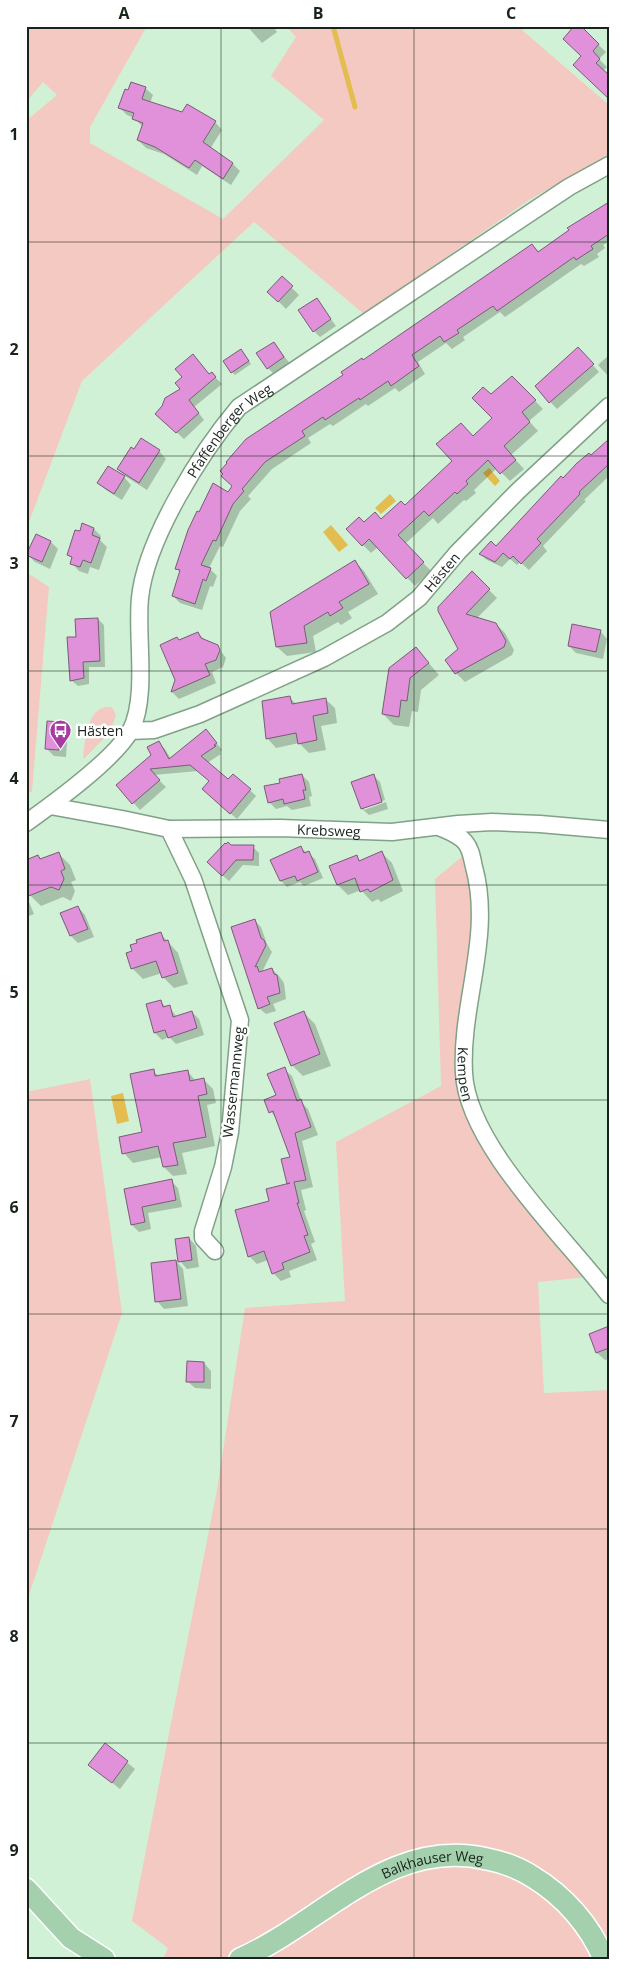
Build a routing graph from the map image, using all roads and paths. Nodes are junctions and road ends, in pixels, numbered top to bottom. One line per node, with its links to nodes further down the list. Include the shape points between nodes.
1 (609, 165): 3 (street, Pfaffenberger Weg, via 557,195 249,400 233,414 181,492 160,531 148,564 139,610 138,701)
2 (609, 406): 3 (street, Hästen, via 505,504 418,598 387,623 324,658 200,714 154,730)
3 (130, 731): 4 (street, Pfaffenberger Weg, via 102,762)
4 (50, 806): 5 (street, Pfaffenberger Weg); 7 (street, Krebsweg)
5 (26, 823)
6 (439, 827): 7 (street, Krebsweg, via 392,832); 8 (street, Krebsweg, via 492,822); 10 (street, Kempen, via 466,843 478,890 478,947 464,1048 464,1074 473,1113 508,1170)
7 (170, 829): 9 (street, Wassermannweg, via 193,879 240,1020 230,1132 203,1232 203,1238)
8 (609, 830)
9 (214, 1251)
10 (609, 1295)
11 (26, 1888): 12 (main road, via 71,1938)
12 (104, 1959)
13 (240, 1959): 14 (main road, Balkhauser Weg, via 375,1877 425,1858 447,1855 499,1862 543,1883 578,1915)
14 (604, 1959)

